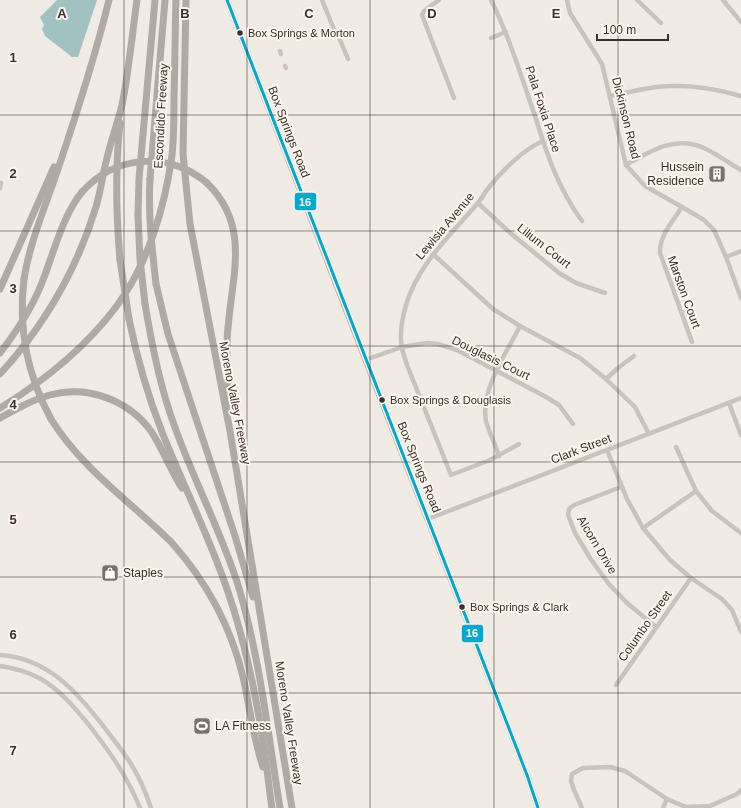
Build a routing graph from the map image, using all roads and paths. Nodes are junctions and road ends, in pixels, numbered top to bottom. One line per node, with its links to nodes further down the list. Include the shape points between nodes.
1 (109, 0): 23 (highway)
2 (137, 0): 22 (highway)
3 (155, 0): 77 (highway, bridge, via 138,215 145,304 154,357 170,411 224,544 244,608 255,654)
4 (165, 0): 65 (highway, bridge, via 149,206 156,284 168,334 235,536)
5 (176, 0): 47 (highway, Escondido Freeway, via 172,154 160,212 148,249 116,306 92,336 64,362)
6 (186, 0): 50 (highway, Moreno Valley Freeway, via 183,154 190,224)
7 (227, 0): 41 (main road, Box Springs Road)
8 (322, 0): 18 (street)
9 (439, 0): 21 (street, via 422,15)
10 (491, 0): 16 (street, Pala Foxia Place)
11 (567, 0): 19 (street, Dickinson Road, via 570,13 602,64)
12 (637, 0): 15 (street)
13 (722, 0): 14 (street)
14 (741, 22)
15 (661, 24)
16 (506, 32): 17 (street); 24 (street, Pala Foxia Place)
17 (491, 38)
18 (348, 59)
19 (610, 96): 20 (street, via 656,87 694,87); 25 (street, Dickinson Road)
20 (741, 96)
21 (454, 98)
22 (122, 105): 43 (highway, via 96,207 76,261 44,319); 59 (highway, bridge, via 116,213 129,319 151,403)
23 (73, 126): 33 (highway); 70 (highway, bridge, via 29,250 24,279 22,320 25,350 34,381 51,419 82,461 172,543 207,589 224,621 238,660 257,750)
24 (543, 141): 27 (street, Lewisia Avenue, via 520,155); 29 (street, Pala Foxia Place, via 558,182)
25 (626, 165): 26 (street, via 651,150 666,144 680,143 704,148); 28 (street, Dickinson Road, via 645,186)
26 (741, 170)
27 (478, 203): 31 (street, Lewisia Avenue); 34 (street, Lilium Court, via 559,273 576,283)
28 (682, 206): 32 (street, Dickinson Road, via 714,230); 37 (street, Marston Court, via 659,246)
29 (582, 221)
30 (741, 251): 32 (street)
31 (433, 254): 36 (street, via 493,309); 38 (street, Lewisia Avenue, via 408,299 402,322)
32 (726, 257): 35 (street, Dickinson Road)
33 (0, 290)
34 (605, 293)
35 (741, 298)
36 (520, 326): 42 (street); 44 (street, via 580,358)
37 (692, 342)
38 (402, 347): 41 (street, Douglasis Court); 42 (street, Douglasis Court, via 438,344 457,350); 56 (street, Lewisia Avenue, via 451,475)
39 (0, 354): 50 (highway, bridge, via 34,300 68,214 82,192 95,180 123,165 157,162 176,166 207,183 220,198 233,225 236,240 235,268 227,346)
40 (634, 356): 44 (street)
41 (365, 360): 60 (main road, Box Springs Road)
42 (497, 371): 49 (street, Douglasis Court, via 559,405); 56 (street, via 486,395 486,420)
43 (0, 374)
44 (606, 379): 51 (street, via 635,407)
45 (741, 398): 46 (street, Clark Street)
46 (729, 402): 51 (street, Clark Street); 52 (street)
47 (0, 408)
48 (0, 418): 59 (highway, via 34,400 69,392 93,393 116,401 139,417 151,432 174,477)
49 (573, 424)
50 (230, 432): 65 (highway, Moreno Valley Freeway)
51 (649, 434): 55 (street, Clark Street)
52 (741, 435)
53 (519, 444): 56 (street)
54 (676, 447): 58 (street)
55 (607, 450): 57 (street); 60 (street, Clark Street)
56 (499, 456)
57 (621, 487): 61 (street); 64 (street, Alcorn Drive, via 574,505 569,509 568,515 590,558 608,583)
58 (696, 491): 61 (street); 62 (street, via 712,511)
59 (192, 504): 70 (highway, via 226,587 242,636 256,700)
60 (428, 519): 79 (main road, Box Springs Road)
61 (643, 528): 63 (street, via 670,560)
62 (741, 533)
63 (691, 578): 64 (street, Columbo Street); 66 (street, via 722,599 732,610)
64 (656, 627): 69 (street, Columbo Street)
65 (262, 628): 78 (highway, Moreno Valley Freeway)
66 (741, 632)
67 (0, 656): 75 (street, via 33,663 76,692 131,763)
68 (0, 666): 74 (street, via 14,668 40,679 75,708 109,750)
69 (616, 685)
70 (267, 778): 76 (highway)
71 (741, 790): 73 (street)
72 (667, 799): 73 (street, via 686,806); 80 (street, via 625,771 610,767 583,768 572,774 571,781); 81 (street)
73 (711, 807)
74 (140, 808)
75 (151, 808)
76 (272, 808)
77 (280, 808)
78 (292, 808)
79 (538, 808)
80 (582, 808)
81 (663, 808)

